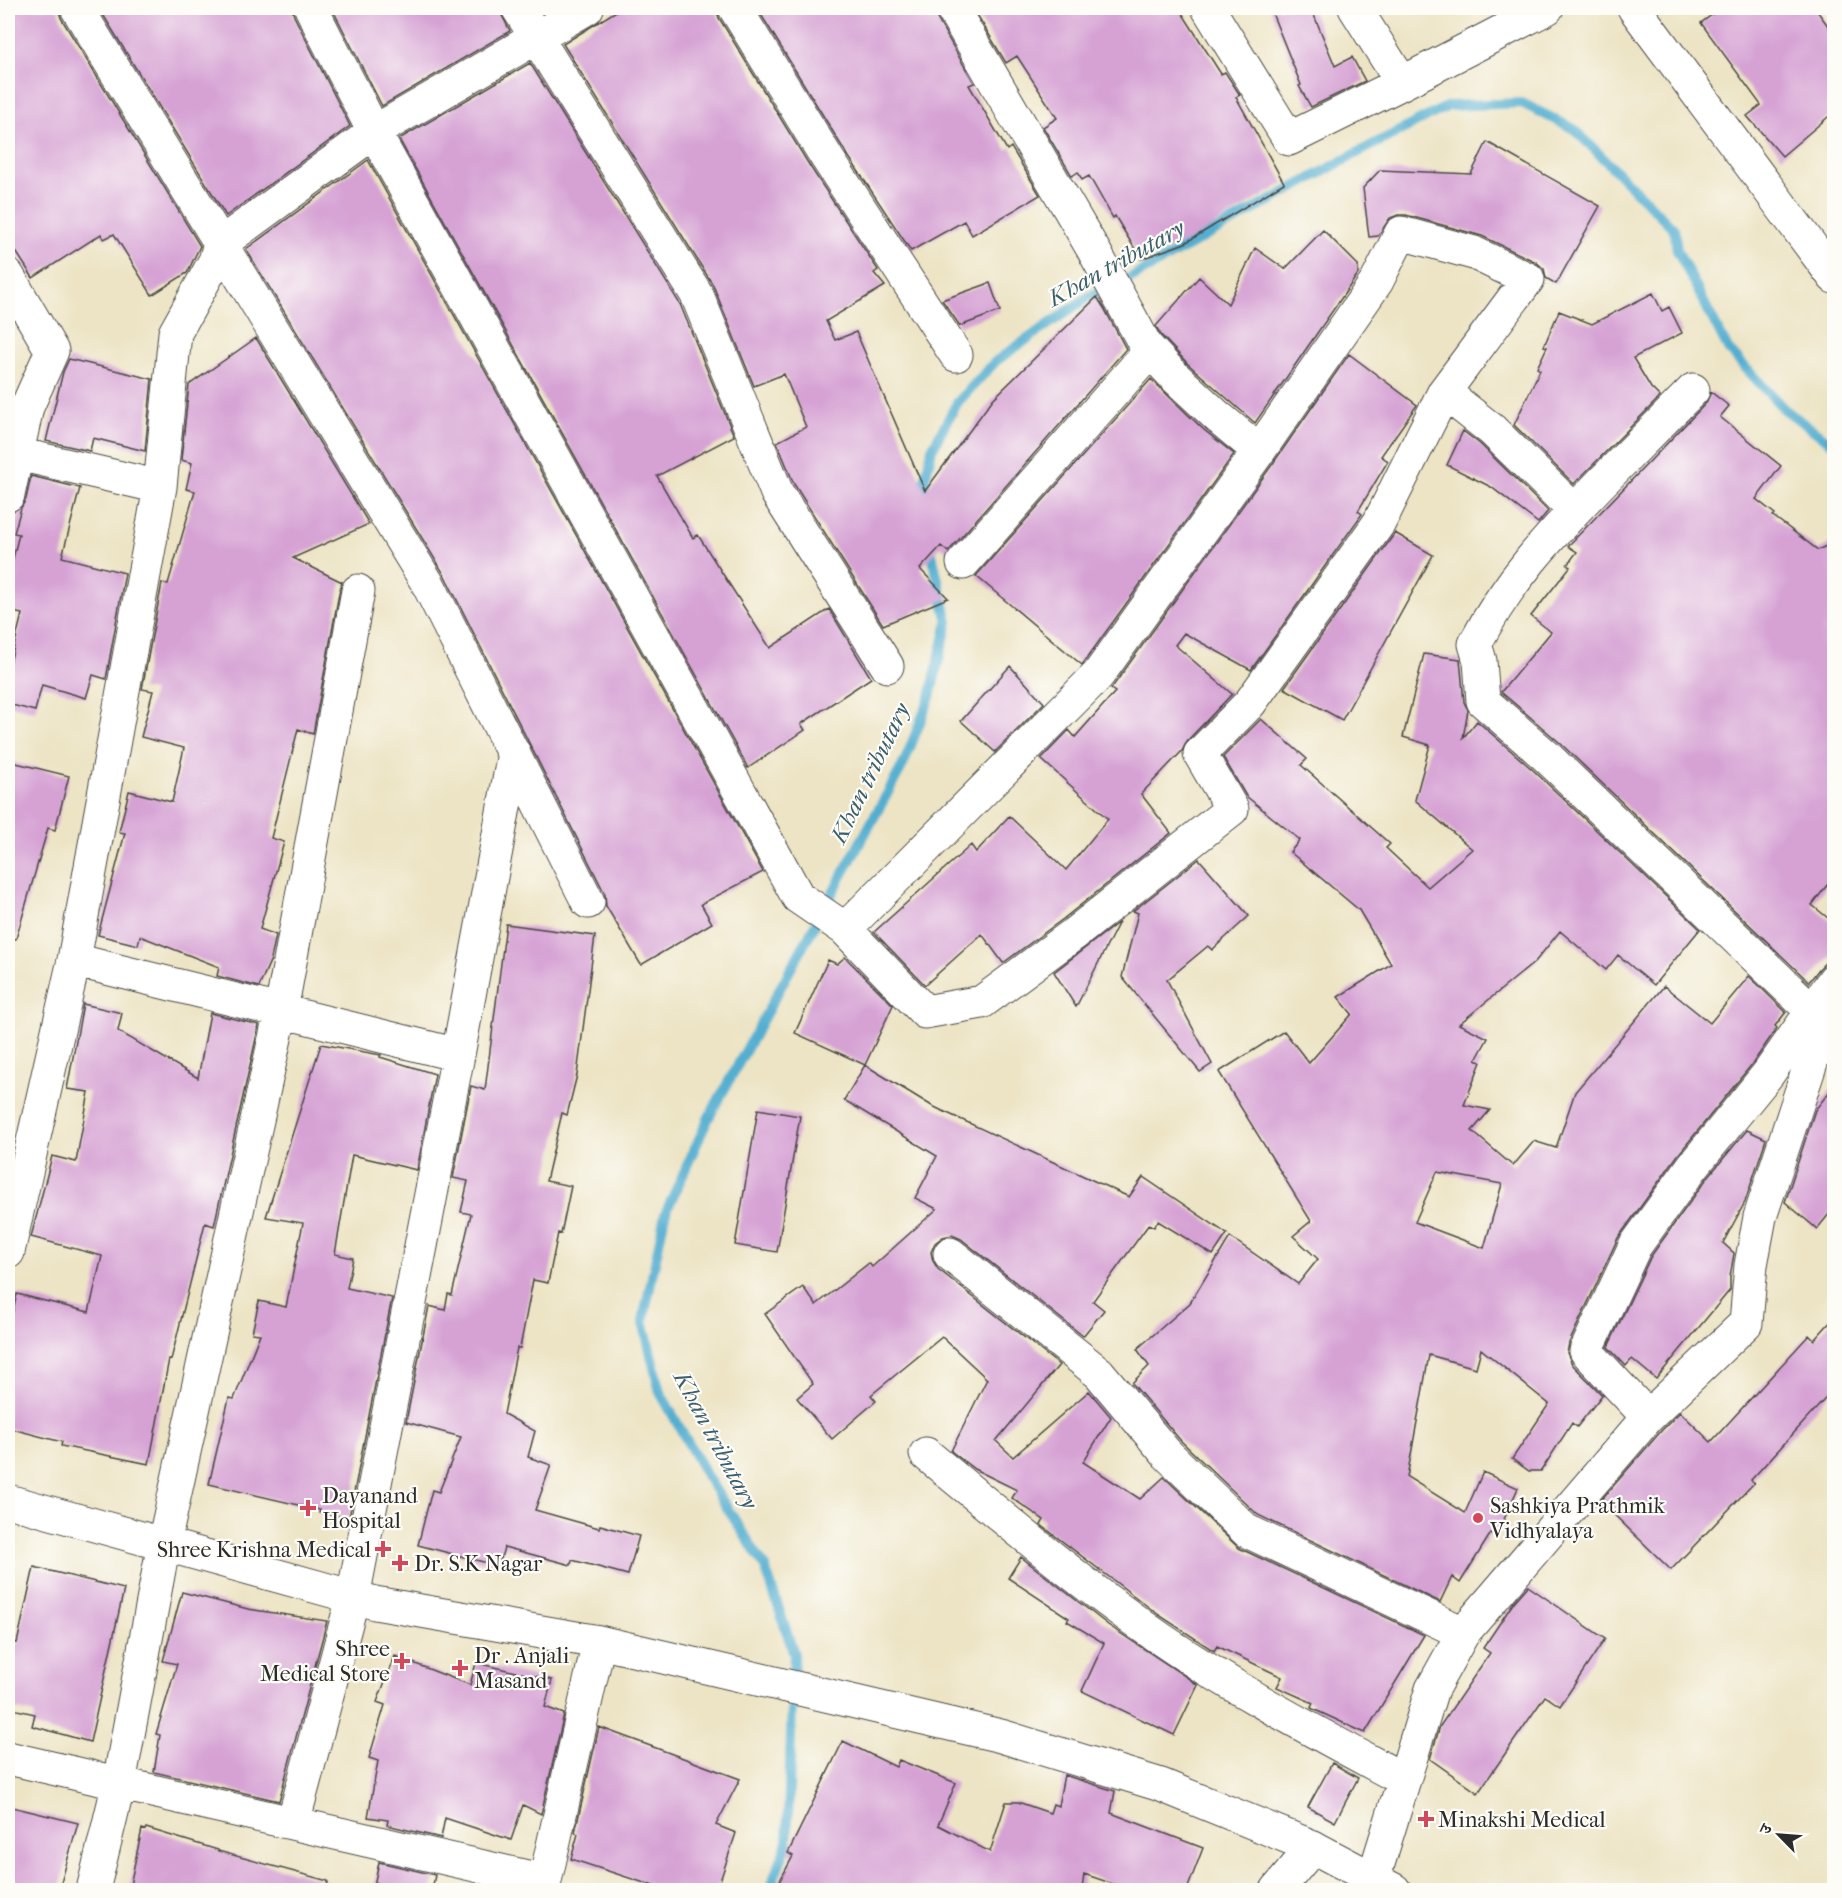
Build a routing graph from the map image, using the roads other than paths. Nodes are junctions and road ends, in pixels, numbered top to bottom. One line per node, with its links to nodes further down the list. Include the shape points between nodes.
1 (77, 8): 14 (street)
2 (311, 8): 13 (street)
3 (518, 8): 11 (street)
4 (587, 8): 11 (street)
5 (735, 8): 18 (street)
6 (952, 8): 17 (street)
7 (1208, 8): 12 (street, via 1289,139)
8 (1355, 8): 12 (street)
9 (1547, 8): 12 (street)
10 (1634, 8): 16 (street)
11 (536, 39): 13 (street); 29 (street, via 697,295 777,493)
12 (1402, 83)
13 (374, 132): 14 (street); 32 (street, via 798,897)
14 (220, 244): 24 (street, via 215,261 175,333); 30 (street, via 428,584)
15 (8, 276): 21 (street, via 52,351)
16 (1834, 277)
17 (1150, 351): 22 (street); 27 (street)
18 (956, 355)
19 (1693, 390): 26 (street)
20 (1444, 392): 22 (street, via 1528,279 1474,253 1401,233 1377,280); 26 (street, via 1492,430); 32 (street, via 1379,523 1250,703 1200,754 1232,809 982,1002 925,1012)
21 (17, 405): 23 (street)
22 (1259, 451): 32 (street, via 1098,675)
23 (18, 454): 24 (street); 25 (street)
24 (160, 487): 33 (street)
25 (8, 495)
26 (1574, 510): 36 (street, via 1536,551 1492,612 1475,644 1483,701 1563,772)
27 (963, 563)
28 (358, 591): 35 (street)
29 (887, 666)
30 (514, 753): 31 (street); 37 (street)
31 (588, 902)
32 (830, 919)
33 (74, 960): 35 (street); 38 (street)
34 (1834, 980): 36 (street)
35 (281, 1011): 37 (street); 43 (street)
36 (1812, 1011): 40 (street, via 1814,1053 1760,1216 1746,1323); 40 (street, via 1635,1246 1586,1351)
37 (458, 1055): 44 (street)
38 (8, 1252)
39 (950, 1254): 45 (street, via 1100,1373 1167,1454 1247,1530)
40 (1648, 1417): 45 (street)
41 (926, 1454): 48 (street, via 1148,1630 1247,1695)
42 (8, 1501): 43 (street)
43 (164, 1543): 44 (street); 49 (street)
44 (352, 1596): 46 (street); 50 (street)
45 (1462, 1633): 48 (street, via 1432,1689)
46 (599, 1642): 50 (street, via 545,1881); 51 (street, via 1001,1736 1161,1785)
47 (8, 1758): 49 (street)
48 (1404, 1780): 52 (street)
49 (119, 1783): 50 (street); 53 (street)
50 (294, 1823)
51 (1313, 1848): 52 (street); 54 (street)
52 (1384, 1885)
53 (93, 1890)
54 (1277, 1890)

